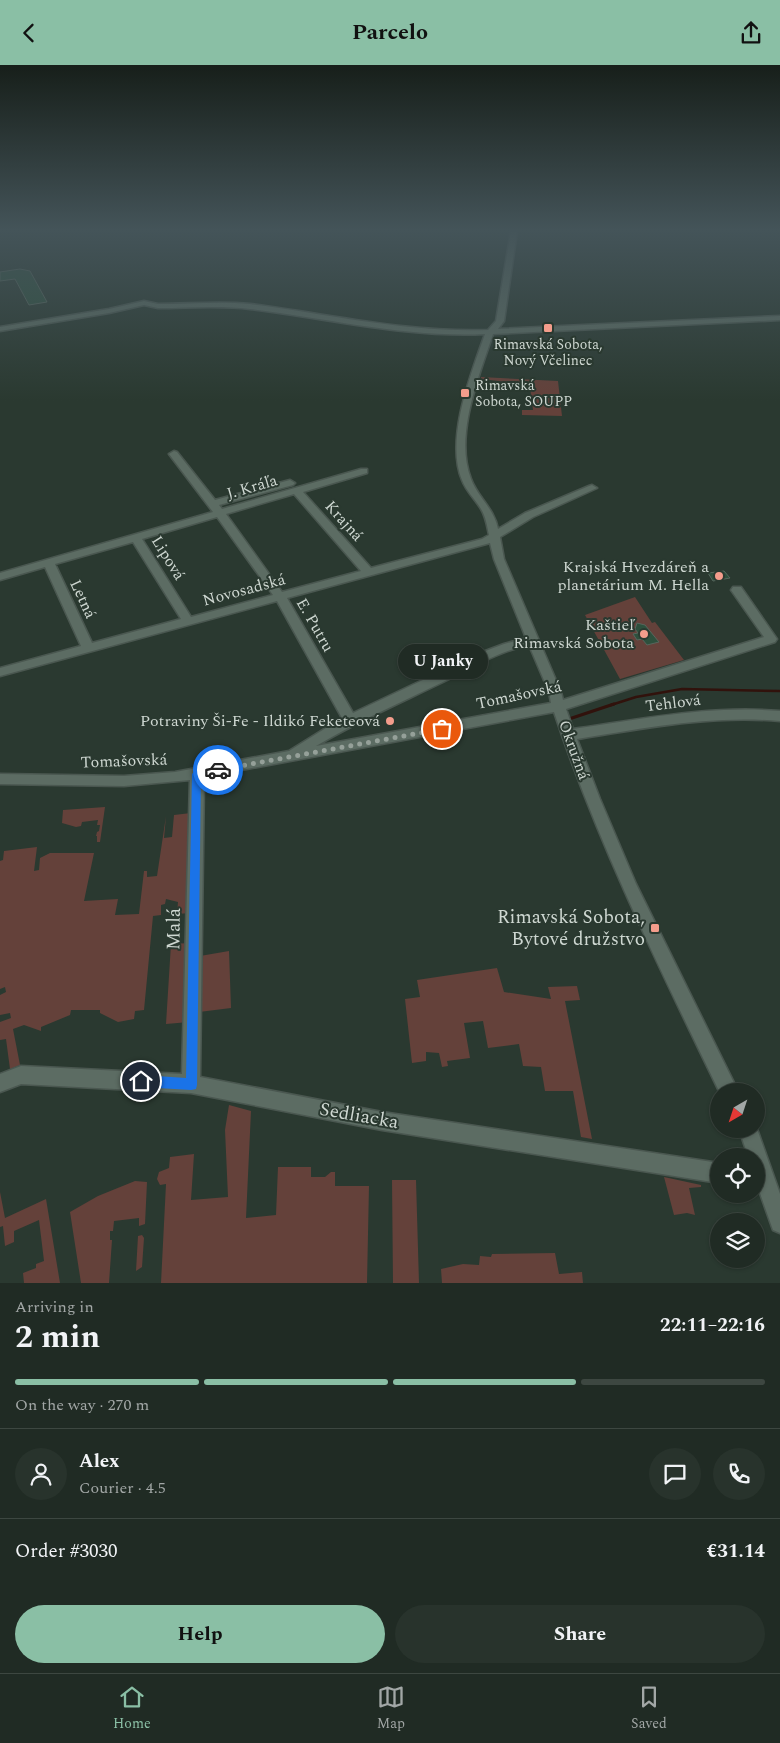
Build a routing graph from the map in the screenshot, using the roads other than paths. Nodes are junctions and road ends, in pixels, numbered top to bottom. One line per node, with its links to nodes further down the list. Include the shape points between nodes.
1 (505, 288): 4 (street, Okružná, via 500,321)
2 (780, 317): 4 (street, via 504,332)
3 (0, 329): 4 (street, via 108,311 132,309 141,312 150,307 246,306)
4 (487, 337): 9 (street, Okružná, via 460,438 467,482 486,509)
5 (174, 454): 8 (street, E. Putru)
6 (592, 488): 9 (street, Novosadská, via 546,506)
7 (296, 490): 8 (street, J. Kráľa); 8 (street, J. Kráľa, via 364,471 325,475); 12 (street, Krajná)
8 (216, 508): 10 (street, J. Kráľa); 15 (street, E. Putru)
9 (495, 535): 12 (street, Novosadská, via 486,541); 17 (street, Okružná, via 499,559)
10 (135, 537): 11 (street, J. Kráľa); 16 (street, Lipová)
11 (49, 563): 13 (street, J. Kráľa); 18 (street, Letná)
12 (369, 573): 15 (street, Novosadská)
13 (0, 577)
14 (737, 590): 20 (street, Tomašovská, via 771,639)
15 (280, 597): 16 (street, Novosadská); 22 (street, E. Putru)
16 (188, 621): 18 (street, Novosadská)
17 (532, 641): 20 (street, Okružná, via 555,692); 22 (street, via 473,662)
18 (88, 648): 19 (street, Novosadská)
19 (0, 672)
20 (557, 707): 23 (street, Okružná); 24 (street, Tomašovská)
21 (780, 716): 23 (street, Tehlová, via 759,713 696,716)
22 (350, 720): 24 (street)
23 (570, 735): 28 (street, Okružná, via 619,867)
24 (289, 757): 25 (street, Tomašovská)
25 (196, 774): 26 (street, Tomašovská, via 150,780); 29 (street, Malá)
26 (0, 779)
27 (0, 1083): 29 (street, Sedliacka, via 21,1075)
28 (725, 1083)
29 (191, 1085): 30 (street, Sedliacka, via 382,1121)
30 (710, 1172)
31 (765, 1189): 32 (street)
32 (780, 1223)

